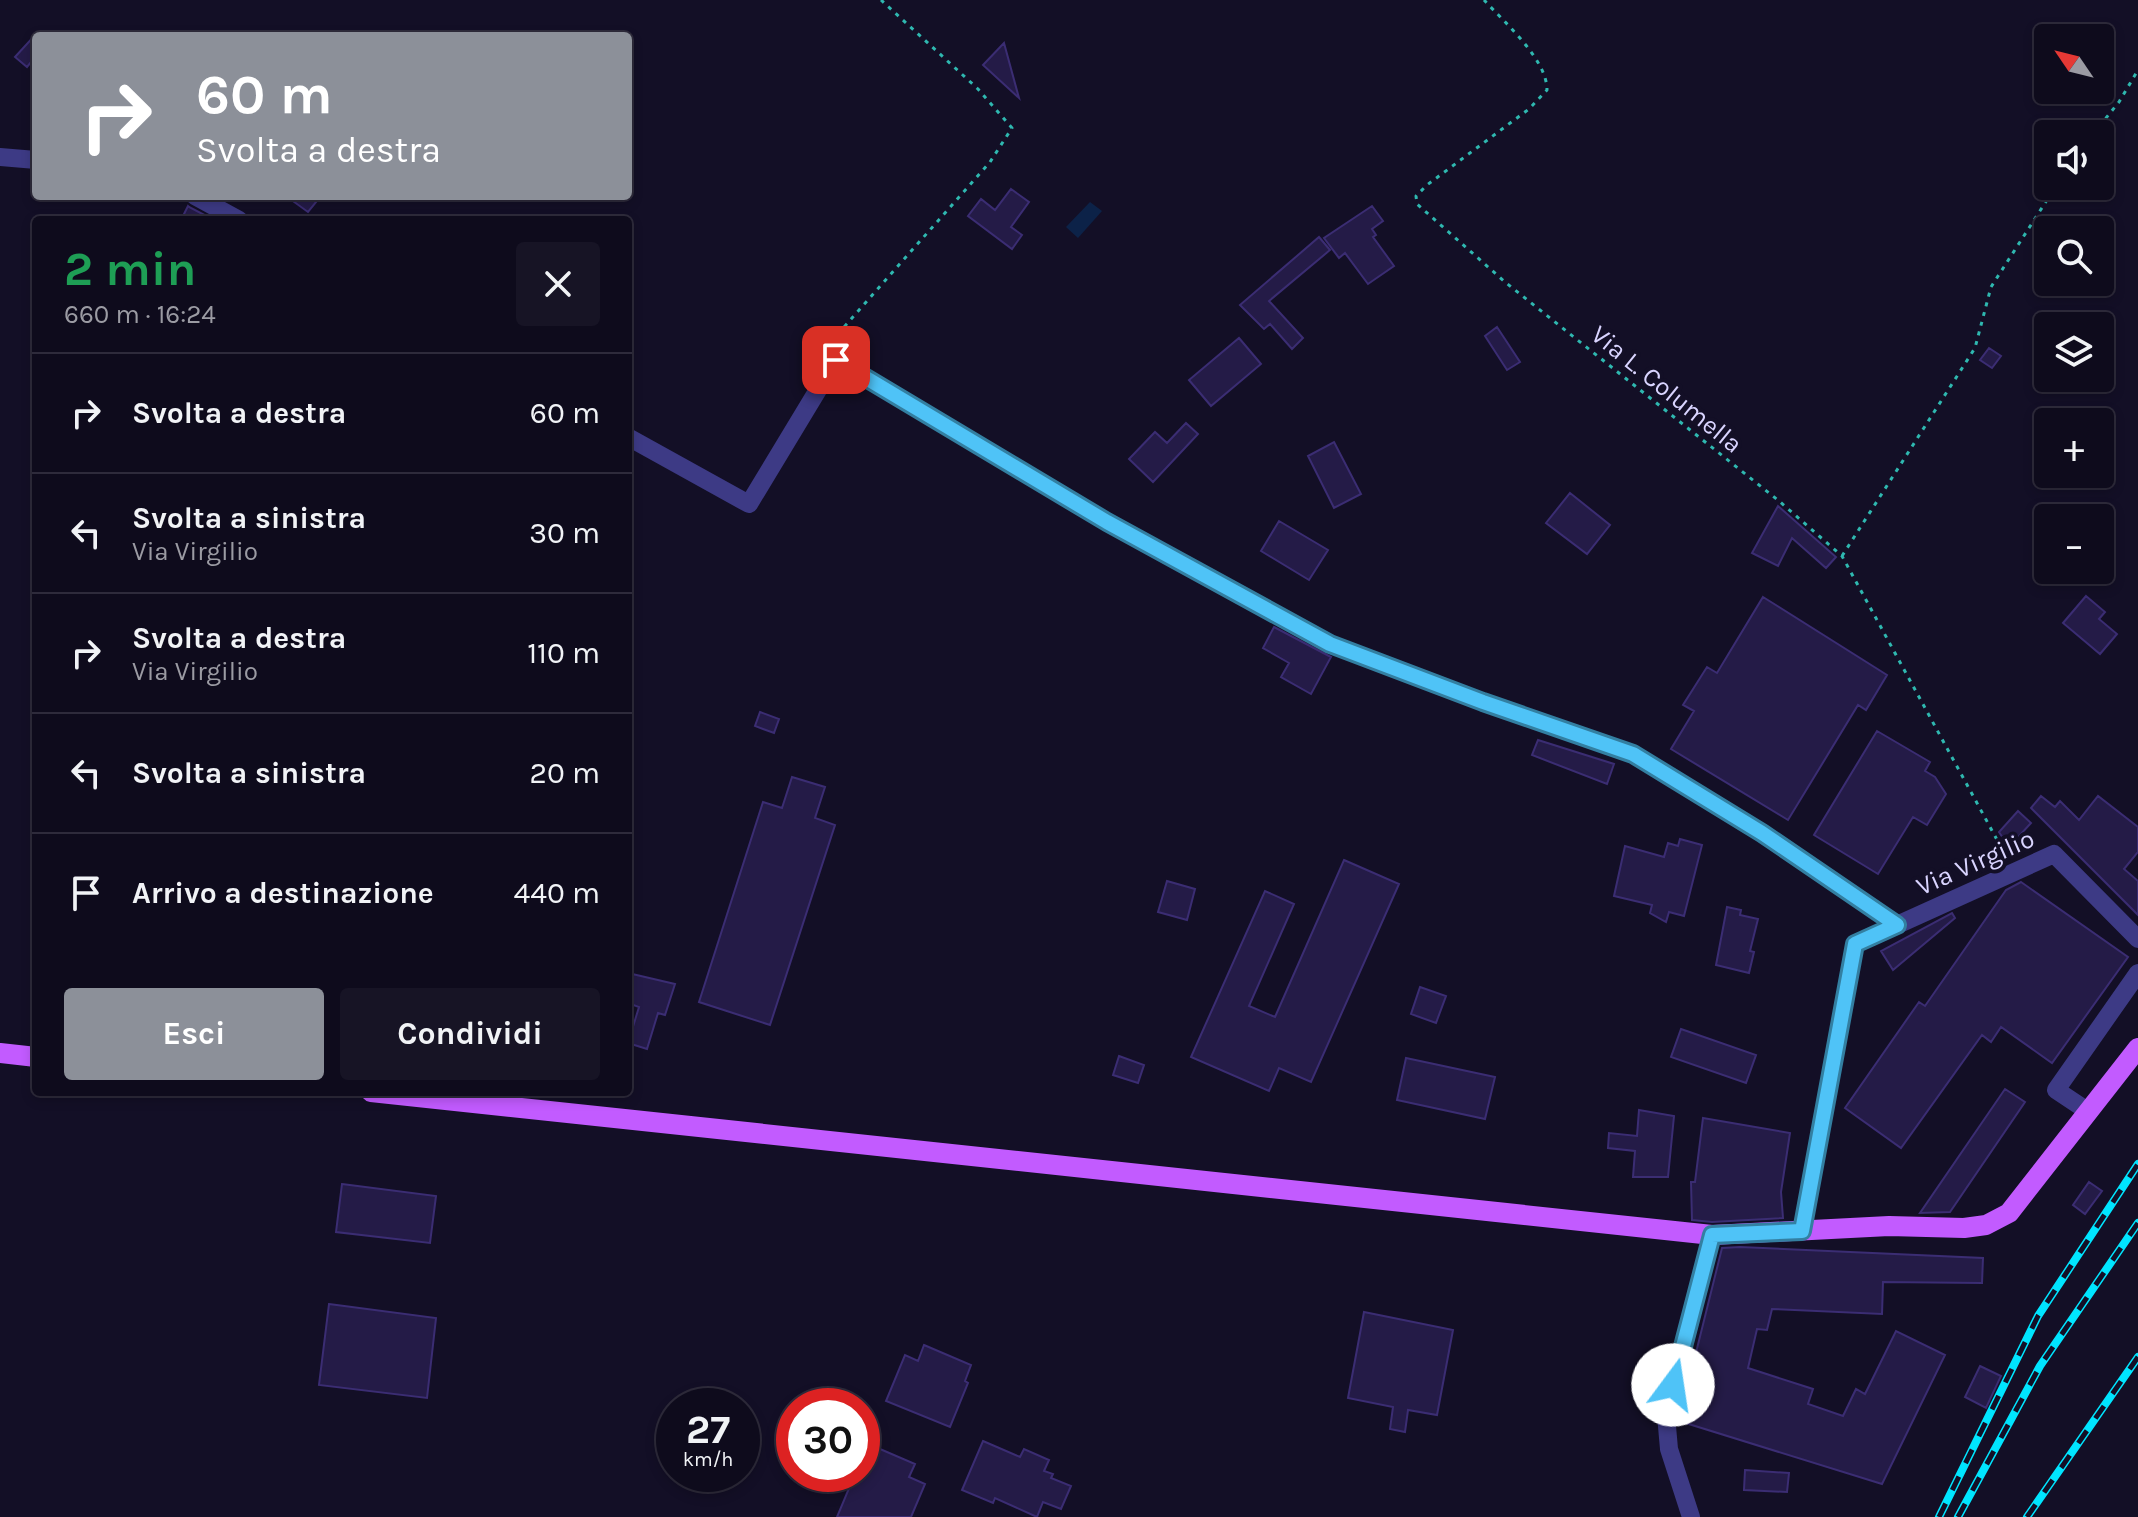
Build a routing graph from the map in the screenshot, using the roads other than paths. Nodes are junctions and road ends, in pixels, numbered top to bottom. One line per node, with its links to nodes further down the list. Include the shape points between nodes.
1 (0, 157): 2 (street)
2 (32, 160)
3 (202, 200): 4 (street)
4 (232, 216)
5 (632, 439): 6 (street, via 749,504 836,360 1107,522 1330,644 1633,754)
6 (1897, 925): 7 (street, Via Virgilio, via 2054,854); 14 (street, Via Virgilio, via 1855,944)
7 (2138, 939)
8 (2138, 973): 13 (street, via 2056,1090)
9 (2138, 1048): 13 (main road)
10 (0, 1053): 11 (main road)
11 (32, 1057)
12 (409, 1096): 15 (main road)
13 (2089, 1112): 14 (main road, via 2009,1213 1986,1225)
14 (1802, 1231): 15 (main road)
15 (1712, 1235): 16 (street, via 1666,1415 1669,1449)
16 (1691, 1517)

